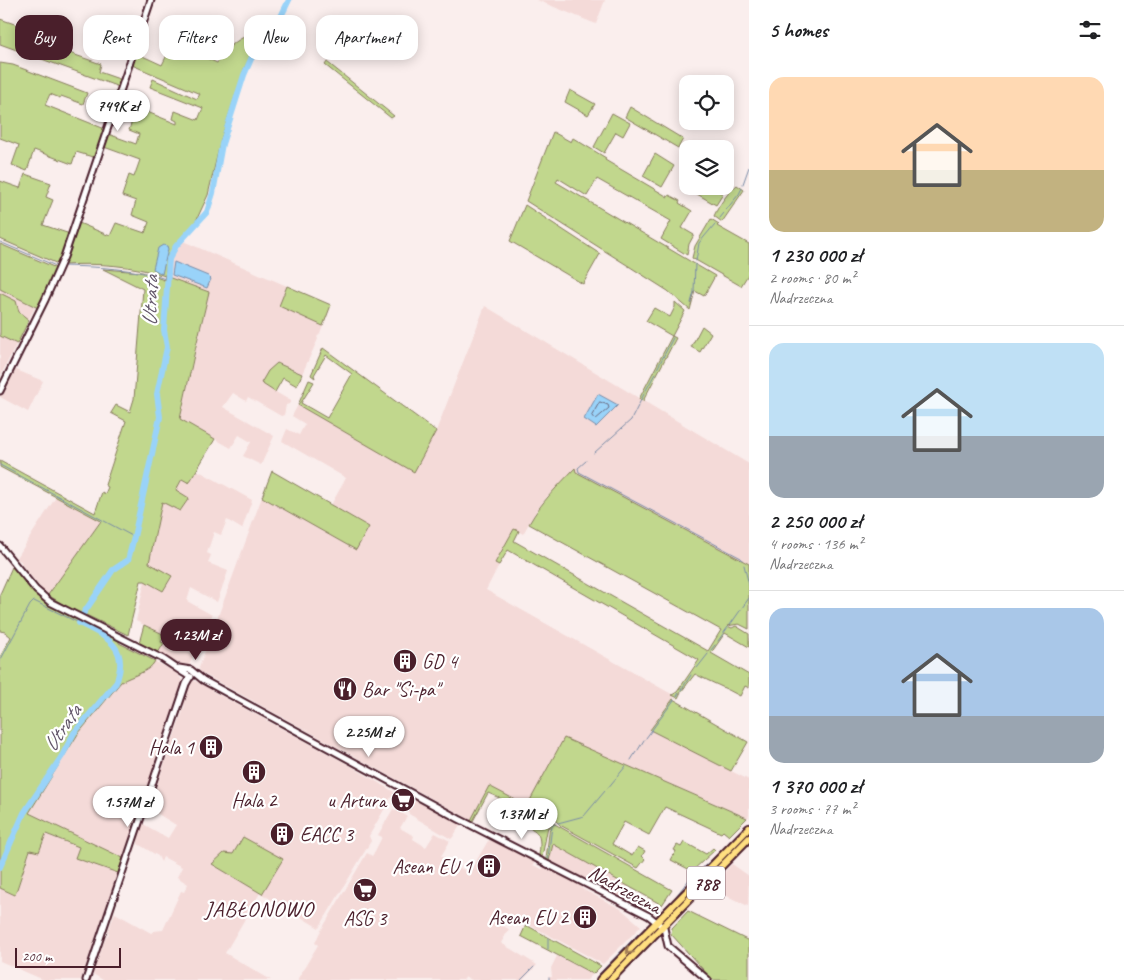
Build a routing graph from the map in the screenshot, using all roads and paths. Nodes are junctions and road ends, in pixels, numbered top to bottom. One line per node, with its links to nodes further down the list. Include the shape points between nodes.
1 (151, 0): 2 (street, via 64,257)
2 (0, 390)
3 (0, 546): 4 (street, Nadrzeczna, via 50,602)
4 (189, 674): 7 (street, Nadrzeczna); 9 (street)
5 (749, 828): 7 (main road, 788)
6 (749, 838): 8 (main road, 788)
7 (657, 922): 8 (street, Nadrzeczna); 10 (main road, 788, one-way to 10)
8 (663, 927): 11 (main road, 788); 12 (street, via 668,946)
9 (86, 980)
10 (600, 980)
11 (610, 980)
12 (708, 980)

